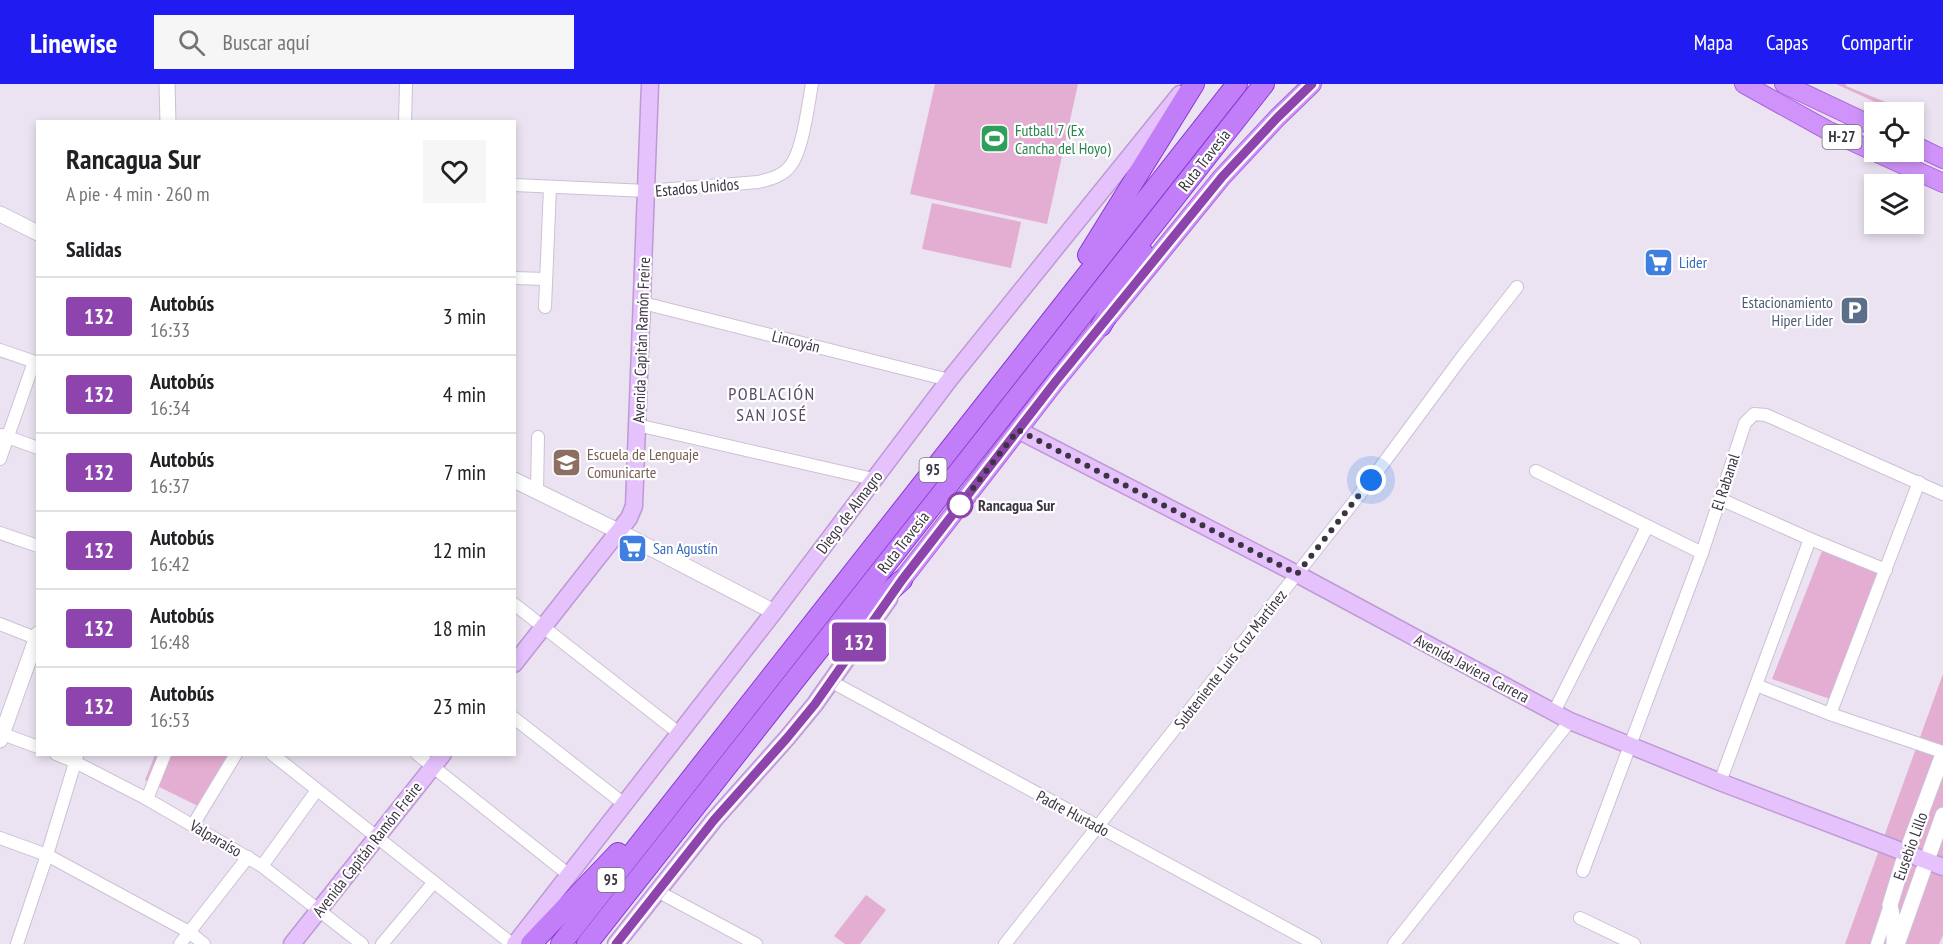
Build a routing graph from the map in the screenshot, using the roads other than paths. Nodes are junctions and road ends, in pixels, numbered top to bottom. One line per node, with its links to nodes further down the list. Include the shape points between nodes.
1 (167, 84): 12 (street)
2 (406, 84): 13 (street)
3 (650, 84): 20 (main road, Avenida Capitán Ramón Freire)
4 (812, 84): 20 (street, Estados Unidos, via 797,153 791,165 777,176 758,182)
5 (1188, 84): 33 (main road, Diego de Almagro)
6 (1194, 84): 29 (highway)
7 (1237, 84): 29 (highway, Ruta Travesía / 95)
8 (1264, 84): 21 (highway, Ruta Travesía / 95)
9 (1312, 84): 30 (main road, via 1222,177)
10 (1744, 84): 17 (main road, H-27, via 1827,130)
11 (1784, 84): 14 (main road, H-27)
12 (168, 120)
13 (405, 120)
14 (1864, 122)
15 (1924, 150): 16 (main road)
16 (1943, 159)
17 (1943, 183)
18 (516, 185): 19 (street, Estados Unidos)
19 (550, 187): 20 (street, Estados Unidos); 25 (street)
20 (647, 191): 27 (main road, Avenida Capitán Ramón Freire)
21 (1179, 192): 30 (highway); 63 (highway, Ruta Travesía / 95)
22 (0, 215): 23 (street)
23 (36, 232)
24 (516, 278): 25 (street)
25 (546, 279): 28 (street)
26 (1517, 287): 54 (street, Subteniente Luis Cruz Martínez)
27 (643, 303): 33 (street, Lincoyán); 34 (main road, Avenida Capitán Ramón Freire)
28 (545, 307)
29 (1055, 313): 86 (highway, Ruta Travesía / 95)
30 (1101, 326): 35 (main road)
31 (0, 350): 32 (street)
32 (36, 362): 36 (street)
33 (949, 380): 41 (main road, Diego de Almagro)
34 (637, 425): 41 (street); 48 (main road, Avenida Capitán Ramón Freire, via 634,506)
35 (1018, 430): 54 (main road, Avenida Javiera Carrera); 55 (main road)
36 (4, 436): 38 (street); 39 (street)
37 (538, 437): 44 (street)
38 (36, 447)
39 (0, 459)
40 (1536, 471): 47 (street)
41 (873, 479): 57 (main road, Diego de Almagro)
42 (516, 481): 44 (street)
43 (1919, 482): 45 (street, El Rabanal); 46 (street, El Rabanal, via 1766,415 1754,414 1745,423); 53 (street)
44 (537, 492): 48 (street)
45 (1943, 494)
46 (1720, 499): 50 (street); 52 (street, El Rabanal)
47 (1647, 527): 52 (street); 66 (street)
48 (618, 531): 57 (street); 59 (main road, Avenida Capitán Ramón Freire)
49 (0, 533): 51 (street)
50 (1810, 539): 53 (street); 65 (street)
51 (36, 545)
52 (1702, 553): 73 (street, El Rabanal)
53 (1886, 570): 67 (street)
54 (1297, 574): 66 (main road, Avenida Javiera Carrera); 88 (street, Subteniente Luis Cruz Martínez)
55 (902, 580): 63 (highway); 64 (main road)
56 (516, 606): 59 (street)
57 (774, 612): 70 (main road, Diego de Almagro)
58 (0, 624): 60 (street)
59 (543, 627): 62 (main road, Avenida Capitán Ramón Freire); 70 (street)
60 (36, 637)
61 (36, 640): 71 (street)
62 (516, 661)
63 (800, 675): 114 (highway, Ruta Travesía / 95)
64 (832, 682): 88 (street, Padre Hurtado); 100 (main road)
65 (1756, 685): 67 (street); 81 (street)
66 (1554, 712): 69 (main road, Avenida Javiera Carrera)
67 (1830, 714): 74 (street)
68 (516, 720): 84 (street)
69 (1570, 721): 73 (main road, Avenida Javiera Carrera); 119 (street)
70 (680, 734): 84 (main road, Diego de Almagro)
71 (1, 736): 72 (street)
72 (36, 746)
73 (1630, 747): 81 (main road, Avenida Javiera Carrera); 97 (street, El Rabanal)
74 (1943, 753): 91 (street, Eusebio Lillo)
75 (164, 756): 83 (street)
76 (235, 756): 87 (street)
77 (274, 756): 82 (street)
78 (423, 756): 80 (street)
79 (76, 758): 83 (street, Valparaíso); 92 (street)
80 (438, 761): 89 (main road, Avenida Capitán Ramón Freire); 98 (street)
81 (1720, 782): 91 (main road, Avenida Javiera Carrera)
82 (317, 790): 89 (street); 95 (street)
83 (147, 799): 87 (street, Valparaíso)
84 (624, 804): 98 (main road, Diego de Almagro)
85 (1943, 815): 94 (street, Eusebio Lillo)
86 (661, 817): 112 (highway, via 620,852); 113 (highway, Ruta Travesía / 95)
87 (193, 825): 93 (street, Valparaíso)
88 (1098, 827): 117 (street, Subteniente Luis Cruz Martínez); 118 (street, Padre Hurtado)
89 (377, 837): 99 (street); 102 (main road, Avenida Capitán Ramón Freire)
90 (0, 838): 92 (street)
91 (1906, 853): 94 (main road, Avenida Javiera Carrera); 101 (street, Eusebio Lillo)
92 (47, 855): 104 (street); 105 (street)
93 (248, 857): 95 (street, Valparaíso); 104 (street)
94 (1927, 860): 96 (main road, Avenida Javiera Carrera); 122 (street, Eusebio Lillo)
95 (262, 866): 102 (street, Valparaíso)
96 (1943, 867)
97 (1583, 871)
98 (569, 875): 111 (main road, Diego de Almagro)
99 (434, 882): 110 (street); 111 (street)
100 (657, 891): 115 (main road); 116 (street)
101 (1890, 905): 121 (street, Eusebio Lillo); 122 (street, Eusebio Lillo)
102 (319, 910): 108 (main road, Avenida Capitán Ramón Freire); 109 (street, Valparaíso)
103 (1580, 918): 120 (street)
104 (189, 932): 106 (street); 107 (street)
105 (17, 944)
106 (180, 944)
107 (204, 944)
108 (292, 944)
109 (362, 944)
110 (382, 944)
111 (514, 944)
112 (531, 944)
113 (561, 944)
114 (587, 944)
115 (616, 944)
116 (756, 944)
117 (1005, 944)
118 (1315, 944)
119 (1394, 944)
120 (1634, 944)
121 (1876, 944)
122 (1896, 944)

